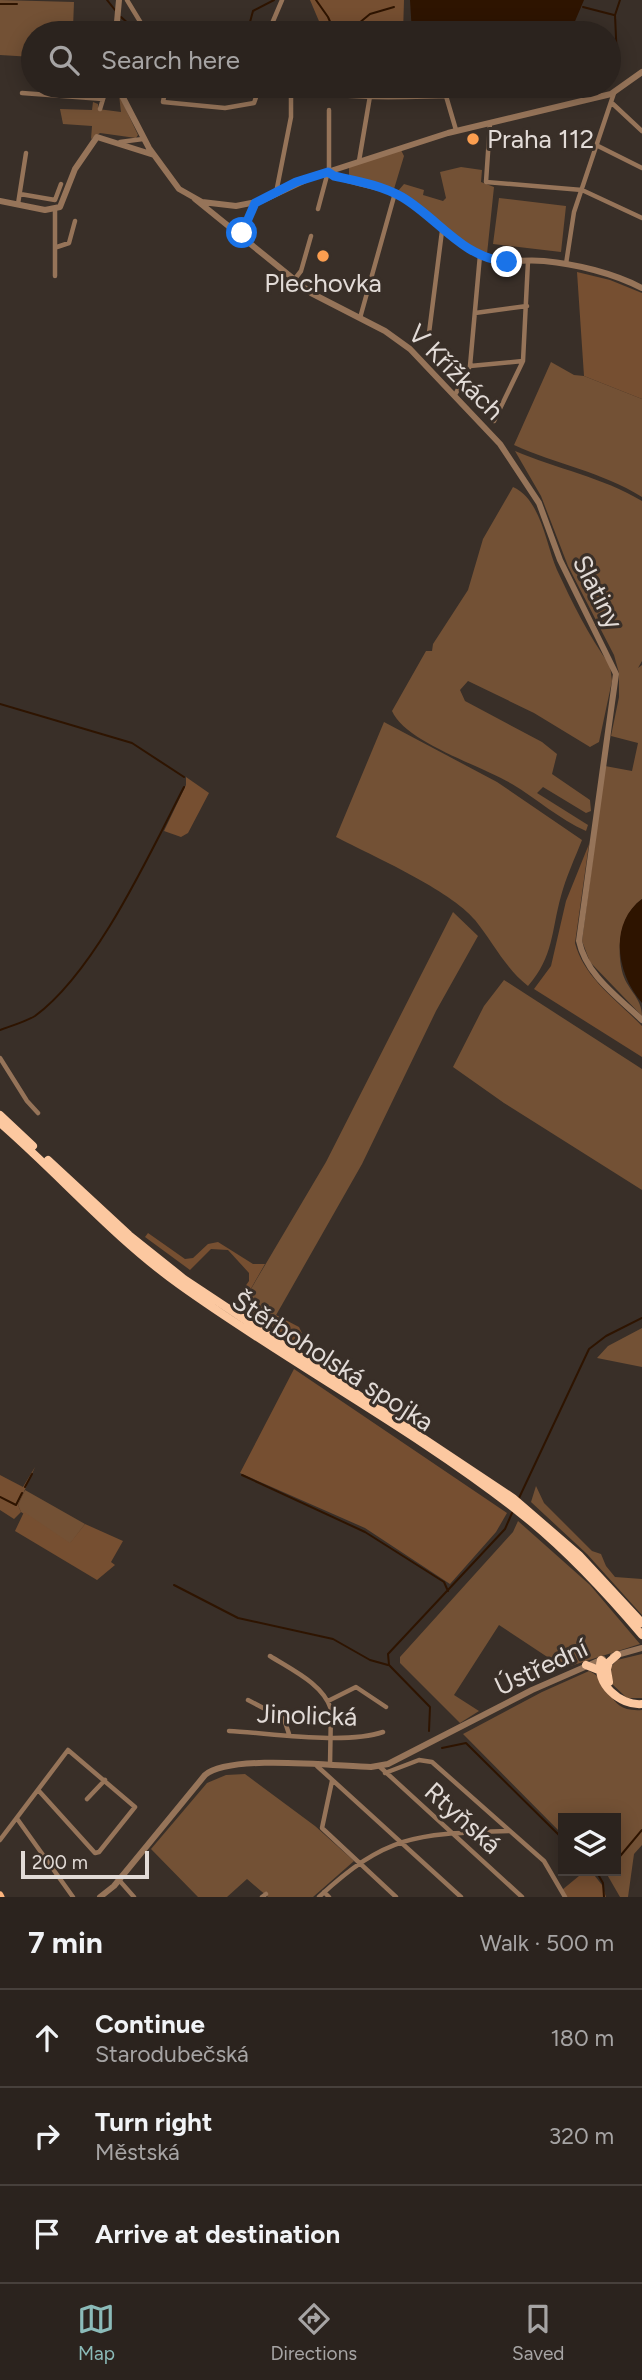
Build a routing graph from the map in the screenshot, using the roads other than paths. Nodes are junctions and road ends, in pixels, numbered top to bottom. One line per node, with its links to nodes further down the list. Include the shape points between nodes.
1 (127, 0): 5 (street)
2 (282, 0): 6 (street)
3 (119, 3): 4 (street)
4 (118, 21)
5 (140, 21)
6 (273, 21)
7 (642, 72): 8 (street)
8 (621, 88)
9 (90, 98): 18 (street)
10 (123, 98): 25 (street, V Křížkách)
11 (164, 98): 12 (street, via 163,102 232,107 254,103)
12 (256, 98)
13 (291, 98): 35 (street, via 290,127)
14 (370, 98): 30 (street)
15 (447, 98): 23 (street)
16 (593, 98): 22 (street)
17 (614, 98): 19 (street)
18 (103, 99): 20 (street)
19 (613, 104): 24 (street); 27 (street)
20 (100, 109)
21 (329, 110): 32 (street)
22 (490, 122): 23 (street); 34 (street, via 488,183)
23 (456, 130): 30 (street)
24 (642, 131)
25 (143, 139): 26 (street); 29 (street, V Křížkách)
26 (120, 142): 29 (street); 43 (street, via 100,136 93,140 75,169 64,203)
27 (597, 146): 31 (street); 34 (street)
28 (26, 153): 37 (street)
29 (154, 155): 38 (street, V Křížkách, via 177,186)
30 (359, 161): 32 (street)
31 (642, 168)
32 (328, 172): 35 (street); 36 (street); 42 (street)
33 (61, 184): 37 (street, via 55,200)
34 (582, 190): 44 (street); 52 (street)
35 (276, 193): 40 (street)
36 (395, 193): 46 (street); 58 (street)
37 (20, 194): 41 (street)
38 (195, 199): 40 (street, via 230,206); 48 (street, V Křížkách)
39 (0, 201): 41 (street)
40 (255, 203): 48 (street)
41 (18, 204): 43 (street)
42 (318, 209)
43 (55, 210): 49 (street)
44 (642, 218)
45 (75, 221): 49 (street, via 69,243)
46 (442, 231): 50 (street); 59 (street)
47 (311, 236): 54 (street)
48 (240, 237): 54 (street, V Křížkách)
49 (57, 247): 53 (street)
50 (480, 255): 51 (street); 57 (street)
51 (528, 261): 52 (street); 56 (street)
52 (566, 265): 55 (street)
53 (55, 276)
54 (294, 281): 58 (street, V Křížkách)
55 (642, 288)
56 (527, 306): 57 (street); 60 (street)
57 (475, 313): 61 (street)
58 (360, 318): 64 (street, V Křížkách, via 410,349)
59 (429, 333)
60 (523, 361): 61 (street); 63 (street)
61 (470, 366): 62 (street)
62 (456, 393)
63 (494, 421)
64 (512, 460): 65 (street, Slatiny, via 544,514 560,560 616,674 578,932 581,951 593,973)
65 (642, 1020)
66 (0, 1058): 67 (street)
67 (38, 1113)
68 (0, 1115): 70 (highway, Štěrboholská spojka, via 111,1220 174,1272)
69 (0, 1122): 70 (highway, Štěrboholská spojka, via 111,1230 172,1279)
70 (512, 1502): 71 (highway, Štěrboholská spojka)
71 (522, 1509): 72 (highway, Štěrboholská spojka, via 579,1555); 73 (highway, Štěrboholská spojka)
72 (642, 1623)
73 (642, 1634)
74 (642, 1648): 75 (street, Ústřední)
75 (617, 1655): 77 (street, Ústřední); 79 (highway)
76 (270, 1656): 81 (street, via 314,1685)
77 (601, 1660): 78 (street, Ústřední); 79 (highway)
78 (586, 1665): 79 (highway); 90 (street, Ústřední)
79 (604, 1670): 82 (highway, via 617,1695)
80 (248, 1700): 86 (street, via 285,1719)
81 (328, 1701): 83 (street, via 356,1687); 87 (street)
82 (642, 1702)
83 (386, 1707)
84 (229, 1731): 86 (street, Jinolická)
85 (383, 1732): 87 (street, Jinolická, via 369,1737)
86 (289, 1734): 87 (street, Jinolická)
87 (331, 1737): 89 (street)
88 (317, 1766): 89 (street); 93 (street); 102 (street, via 238,1764 213,1769)
89 (330, 1766): 90 (street)
90 (379, 1766): 91 (street, Rtyňská)
91 (385, 1773): 97 (street, via 428,1759); 98 (street, Rtyňská)
92 (105, 1780): 94 (street, via 73,1751 66,1751); 94 (street, via 135,1807 97,1853); 95 (street)
93 (332, 1780): 100 (street); 101 (street, via 322,1828)
94 (38, 1791): 96 (street)
95 (87, 1799)
96 (18, 1820): 99 (street); 104 (street)
97 (509, 1831): 98 (street); 112 (street, via 544,1861)
98 (450, 1833): 100 (street); 111 (street, Rtyňská)
99 (0, 1840)
100 (399, 1841): 101 (street); 110 (street)
101 (359, 1862): 103 (street); 109 (street)
102 (119, 1880): 105 (street); 106 (street)
103 (324, 1892): 107 (street); 108 (street)
104 (74, 1897)
105 (100, 1897)
106 (134, 1897)
107 (319, 1897)
108 (329, 1897)
109 (397, 1897)
110 (461, 1897)
111 (522, 1897)
112 (565, 1897)

